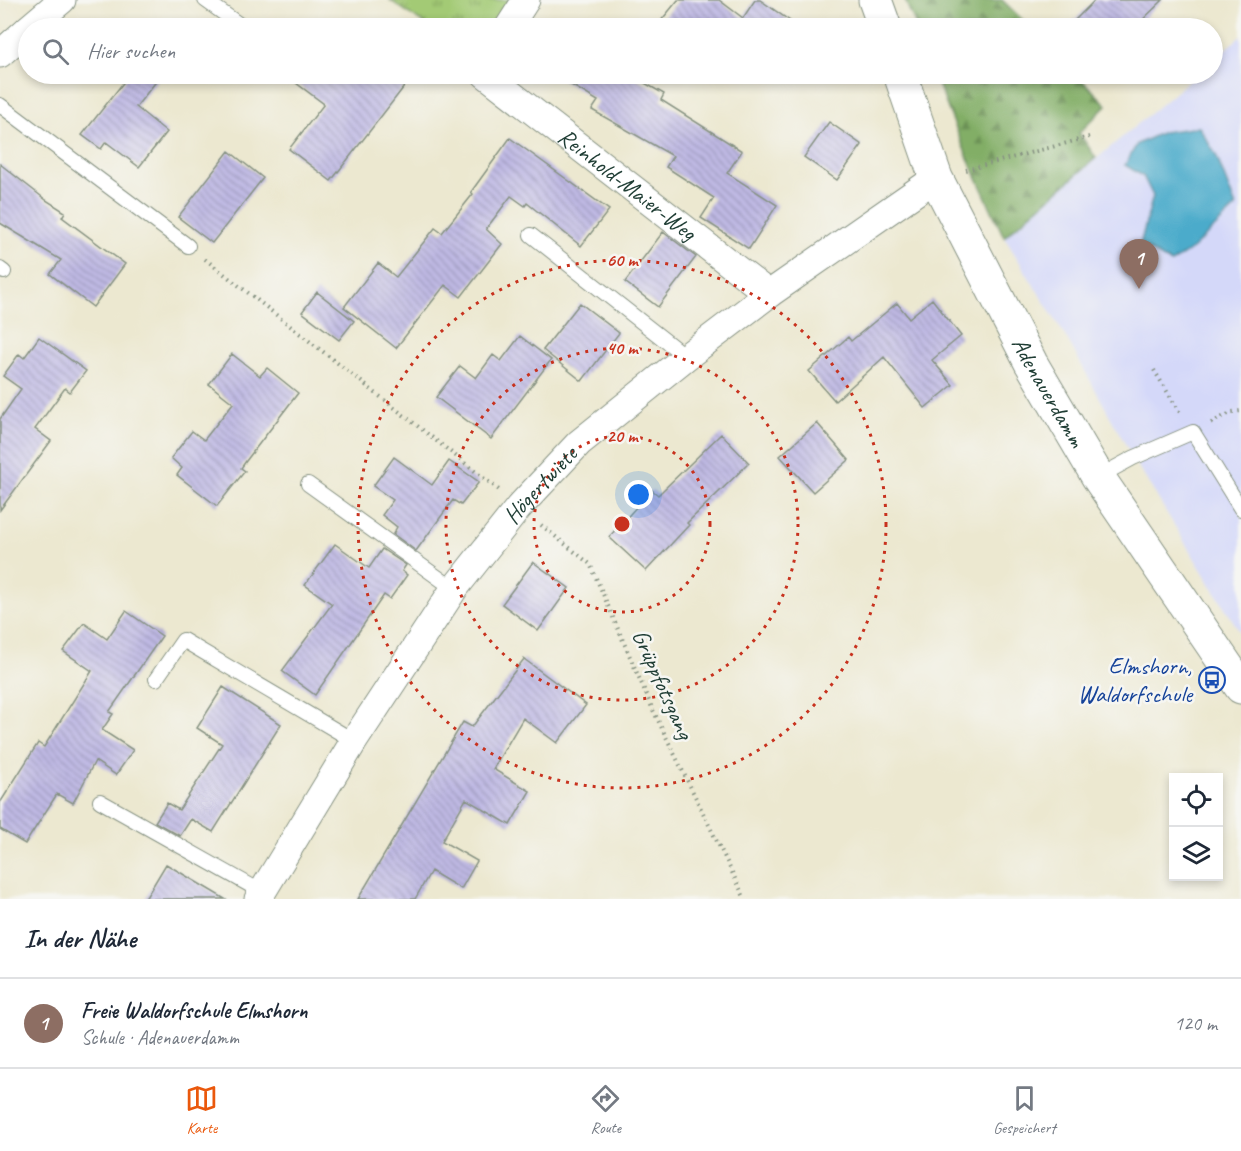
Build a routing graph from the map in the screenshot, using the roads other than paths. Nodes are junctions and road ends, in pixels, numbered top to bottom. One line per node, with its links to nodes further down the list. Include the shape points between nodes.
1 (62, 0): 5 (street)
2 (205, 0): 6 (lane)
3 (526, 0): 7 (street)
4 (875, 0): 8 (street)
5 (42, 18)
6 (230, 18)
7 (514, 18)
8 (881, 18)
9 (18, 38): 10 (street)
10 (0, 54)
11 (498, 84): 17 (street, Reinhold-Maier-Weg)
12 (903, 84): 14 (street, Adenauerdamm)
13 (0, 105): 16 (lane)
14 (936, 178): 17 (street, Högertwiete); 19 (street, Adenauerdamm, via 1031,363)
15 (531, 235): 18 (lane)
16 (188, 246)
17 (769, 294): 18 (street, Högertwiete)
18 (686, 357): 22 (street, Högertwiete, via 579,443 519,507)
19 (1098, 477): 21 (lane, via 1193,432); 24 (street, Adenauerdamm)
20 (308, 484): 22 (lane)
21 (1241, 509)
22 (454, 589): 25 (street, Högertwiete)
23 (156, 679): 25 (lane, via 183,640)
24 (1241, 687)
25 (354, 741): 27 (street, Högertwiete)
26 (100, 801): 27 (lane)
27 (260, 895)

